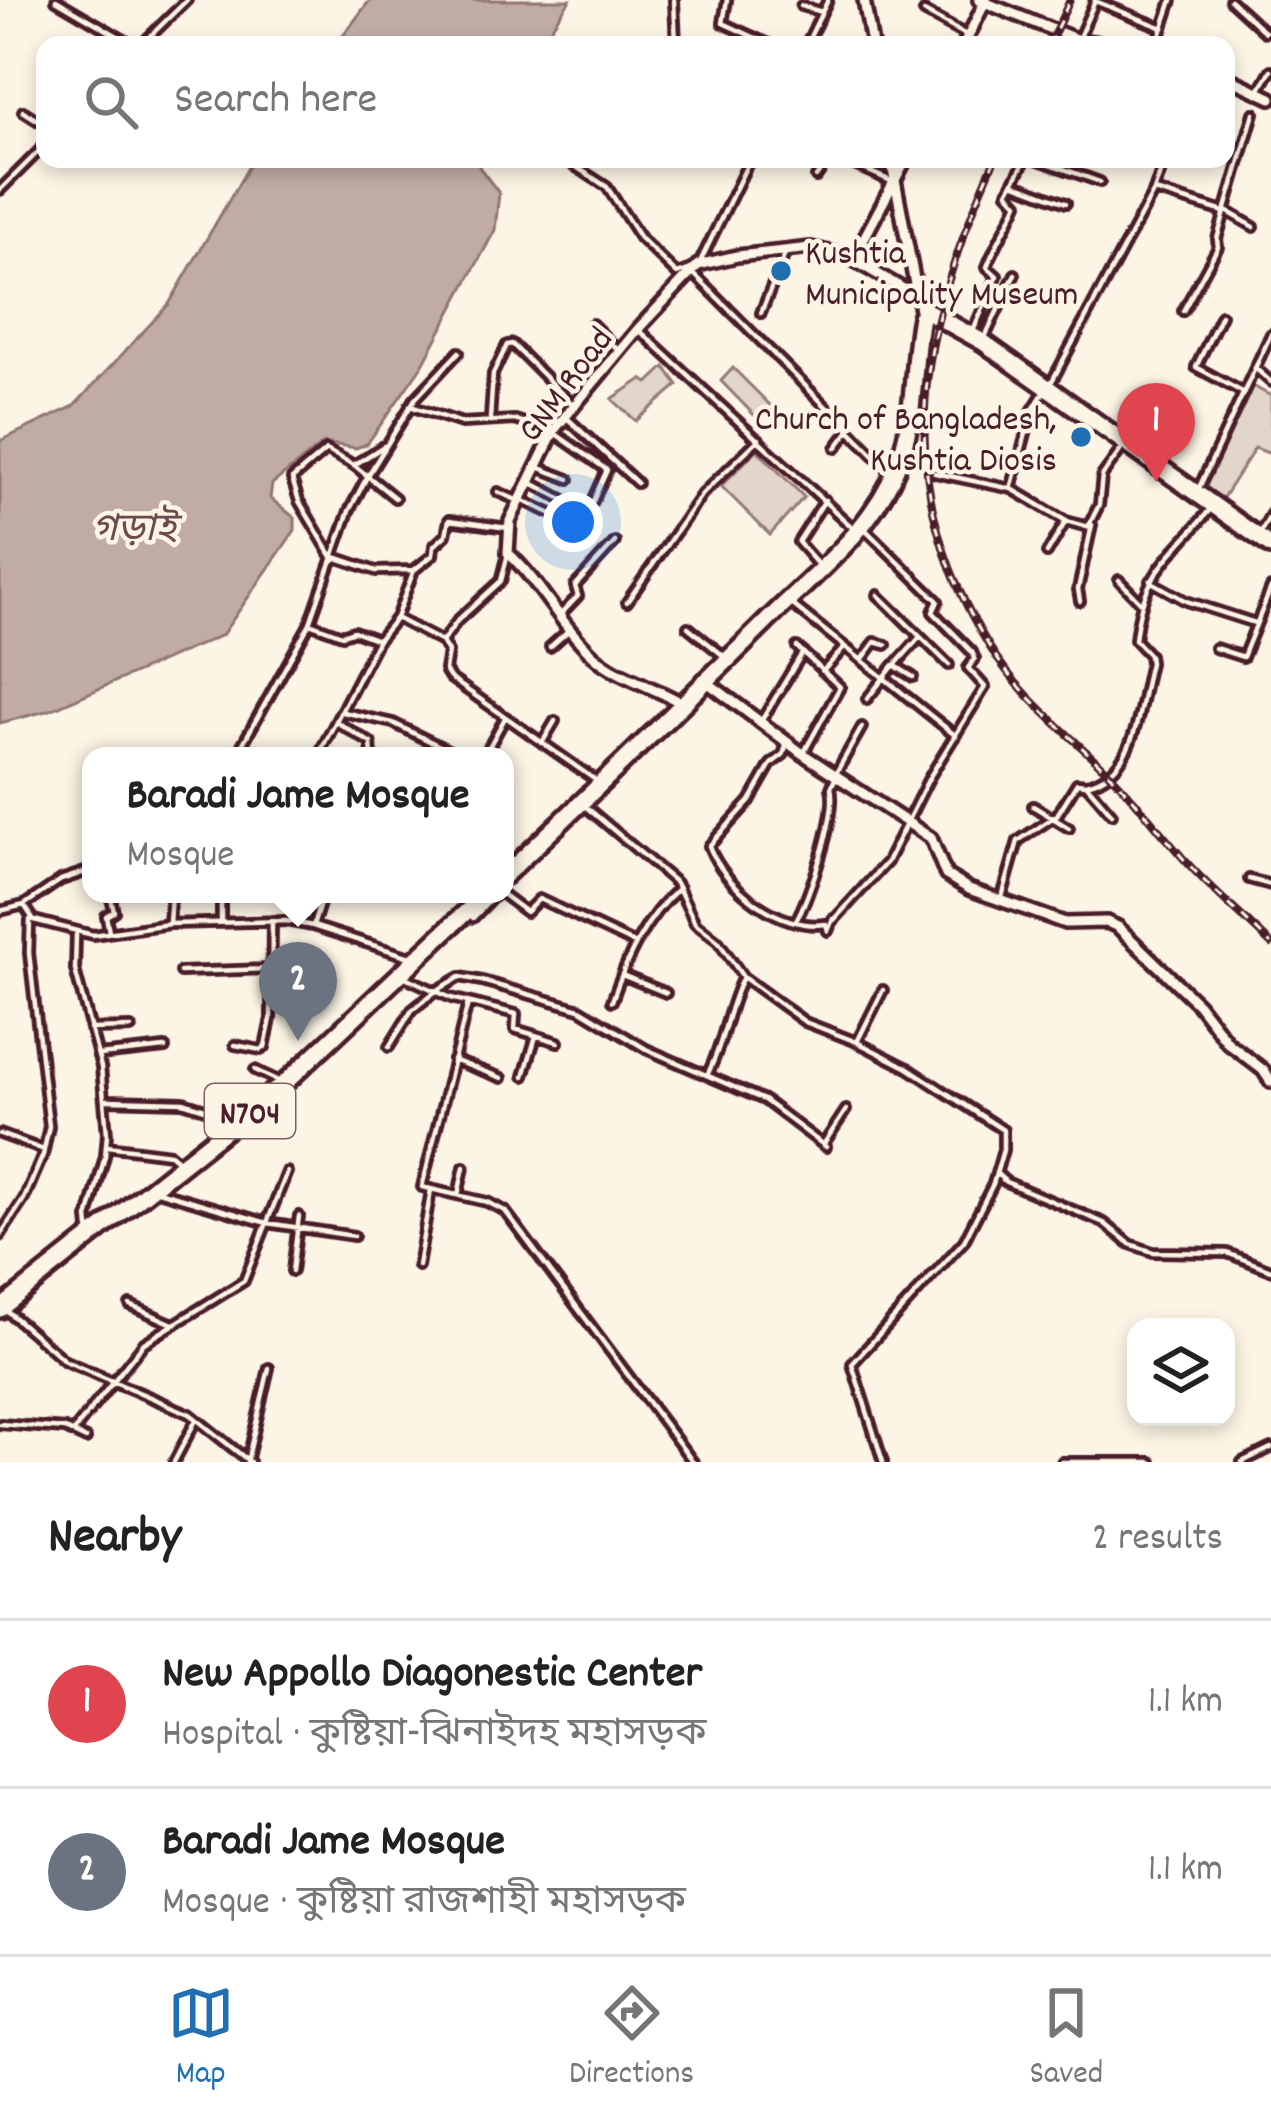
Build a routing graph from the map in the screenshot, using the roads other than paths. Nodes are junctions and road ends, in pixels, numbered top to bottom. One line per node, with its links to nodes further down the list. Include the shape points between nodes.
1 (56, 0): 16 (street)
2 (187, 0): 17 (street)
3 (674, 0): 18 (street)
4 (727, 0): 19 (street, via 723,22)
5 (828, 0): 12 (street)
6 (864, 0): 21 (main road)
7 (1172, 0): 14 (street)
8 (1230, 0): 15 (street)
9 (984, 1): 23 (main road); 24 (main road)
10 (1095, 1): 14 (street); 25 (street)
11 (801, 6): 12 (street)
12 (822, 12): 20 (street)
13 (924, 12): 22 (street)
14 (1162, 28): 26 (street)
15 (1265, 32)
16 (120, 36)
17 (146, 36)
18 (676, 36)
19 (752, 36)
20 (810, 36)
21 (870, 36)
22 (960, 36)
23 (968, 36)
24 (1067, 36)
25 (1083, 36)
26 (1160, 36)
27 (1271, 70): 29 (street)
28 (1235, 80): 29 (main road)
29 (1259, 91): 30 (main road)
30 (1271, 98)
31 (23, 111): 33 (street)
32 (1254, 113): 51 (street)
33 (36, 119)
34 (36, 154): 48 (street)
35 (578, 168): 55 (street, via 607,187 640,238 677,274)
36 (745, 168): 55 (street)
37 (822, 168): 44 (street)
38 (862, 168): 45 (street)
39 (892, 168): 45 (main road)
40 (901, 168): 45 (main road)
41 (1021, 168): 47 (street)
42 (1061, 168): 46 (street)
43 (1162, 168): 49 (street)
44 (816, 177)
45 (894, 182): 54 (main road); 57 (main road)
46 (1100, 182)
47 (1012, 183): 50 (street); 63 (street, via 1007,193 1018,203 987,267 997,276)
48 (0, 190)
49 (1154, 191): 51 (street); 70 (street)
50 (1066, 203)
51 (1224, 211): 52 (street); 58 (street, via 1218,248)
52 (1254, 226)
53 (787, 249): 54 (main road); 55 (main road); 59 (street)
54 (854, 259): 57 (main road)
55 (695, 268): 62 (main road, GNM Road); 76 (street)
56 (1015, 274): 63 (street)
57 (921, 310): 63 (highway); 86 (highway, via 913,408)
58 (1183, 311)
59 (761, 314)
60 (1221, 315): 71 (street, via 1196,367)
61 (592, 324): 65 (street)
62 (638, 328): 65 (main road, GNM Road); 78 (street)
63 (968, 334): 67 (highway); 67 (highway)
64 (1271, 334): 68 (street)
65 (619, 351): 72 (main road, GNM Road)
66 (460, 352): 73 (street)
67 (998, 356): 70 (highway)
68 (1256, 368): 69 (street); 71 (street)
69 (1271, 382)
70 (1046, 391): 80 (highway); 84 (highway); 91 (street, via 1032,411)
71 (1244, 393): 93 (street)
72 (574, 405): 74 (main road, GNM Road); 75 (street, via 512,344 493,374)
73 (410, 406): 75 (street, via 462,423); 79 (street)
74 (565, 416): 77 (main road, GNM Road); 90 (street)
75 (489, 420): 77 (street)
76 (848, 432): 81 (street); 86 (street)
77 (553, 433): 83 (main road, GNM Road); 89 (street, via 607,476 581,508)
78 (760, 438): 96 (street); 116 (street, via 703,494)
79 (385, 445): 82 (street); 87 (street)
80 (1123, 447): 84 (highway); 101 (street, via 1102,476)
81 (836, 448)
82 (353, 465): 87 (street); 108 (street, via 326,450 292,478)
83 (535, 466): 88 (street); 89 (main road, GNM Road)
84 (1155, 467): 93 (highway)
85 (935, 473): 91 (street)
86 (894, 475): 103 (highway)
87 (367, 477): 94 (street); 108 (street)
88 (569, 479)
89 (528, 482): 95 (main road, GNM Road)
90 (637, 483)
91 (1011, 488): 99 (street)
92 (498, 492): 95 (street)
93 (1195, 495): 97 (highway)
94 (395, 498)
95 (519, 500): 100 (street); 102 (main road, GNM Road)
96 (826, 500): 103 (street); 109 (street, via 798,542)
97 (1219, 513): 105 (highway); 112 (street, via 1160,562)
98 (1271, 514): 105 (street)
99 (1066, 521): 101 (street); 107 (street)
100 (575, 525)
101 (1091, 525): 117 (street)
102 (510, 528): 106 (main road, GNM Road); 110 (street, via 449,520 433,555)
103 (860, 529): 109 (highway); 149 (street, via 938,601 933,612 975,656 968,668 985,691)
104 (615, 542): 119 (street, via 574,586 579,595)
105 (1264, 543)
106 (508, 554): 119 (main road); 128 (street, via 501,581)
107 (1046, 554)
108 (334, 558): 110 (street, via 376,571); 121 (street)
109 (821, 568): 115 (highway)
110 (414, 570): 120 (street)
111 (1119, 580): 118 (street)
112 (1150, 581): 118 (street); 122 (street)
113 (1271, 588): 122 (street)
114 (878, 595): 125 (street)
115 (787, 600): 127 (highway); 131 (street)
116 (627, 602)
117 (1080, 602)
118 (1142, 604): 159 (street, via 1135,640 1150,663 1124,760)
119 (560, 615): 124 (main road)
120 (396, 618): 126 (street); 128 (street)
121 (310, 623): 126 (street); 152 (street)
122 (1255, 623): 132 (street, via 1243,657)
123 (688, 627): 133 (street)
124 (569, 630): 130 (street); 142 (main road, via 598,659)
125 (920, 637): 135 (street); 136 (street)
126 (378, 640): 143 (street)
127 (748, 640): 133 (highway); 140 (highway)
128 (442, 642): 144 (street, via 447,675)
129 (886, 645): 134 (street, via 875,642)
130 (550, 647)
131 (844, 648): 134 (street); 137 (street)
132 (1215, 648)
133 (725, 657): 140 (highway)
134 (862, 660): 138 (street)
135 (894, 665): 138 (street); 139 (street)
136 (949, 665)
137 (822, 671): 147 (street, via 800,650); 157 (street, via 840,689)
138 (884, 676): 141 (street); 149 (street)
139 (913, 677)
140 (704, 680): 142 (highway); 147 (main road); 160 (highway)
141 (867, 699)
142 (678, 701): 160 (highway)
143 (343, 712): 146 (street); 155 (street, via 393,723)
144 (506, 718): 151 (street); 156 (street)
145 (555, 721): 151 (street)
146 (338, 723): 153 (street); 154 (street)
147 (760, 723): 150 (main road)
148 (862, 727): 158 (street)
149 (956, 736): 164 (street)
150 (787, 742): 157 (main road); 185 (street, via 709,846 747,897)
151 (542, 743): 160 (street)
152 (241, 747)
153 (323, 747)
154 (371, 747)
155 (442, 747)
156 (489, 747)
157 (803, 754): 158 (main road)
158 (836, 775): 164 (main road); 185 (street, via 830,819)
159 (1086, 784): 162 (street); 163 (street, via 1074,787)
160 (589, 789): 166 (highway); 170 (street)
161 (1033, 806): 163 (street)
162 (1112, 814)
163 (1052, 819): 165 (street); 171 (street, via 1018,842)
164 (906, 823): 171 (main road, via 931,838 948,876); 185 (street, via 880,871 828,932 826,924)
165 (1069, 828)
166 (514, 861)
167 (82, 873): 179 (street)
168 (1249, 879): 169 (street)
169 (1271, 885)
170 (679, 888): 191 (street); 197 (street, via 694,923)
171 (1001, 902): 219 (main road, via 1075,925 1118,927)
172 (112, 903): 189 (street)
173 (170, 903): 186 (street)
174 (221, 903): 183 (street)
175 (320, 903): 187 (street)
176 (470, 903): 188 (highway, N704)
177 (489, 903): 182 (street)
178 (512, 903): 191 (street, via 526,912 539,899)
179 (24, 905): 180 (street); 181 (street)
180 (0, 910)
181 (30, 916): 190 (street); 225 (street, via 50,1107)
182 (473, 918)
183 (221, 921): 184 (street); 186 (street)
184 (272, 921): 187 (street); 193 (street)
185 (795, 922)
186 (169, 924): 189 (street)
187 (313, 926): 192 (street)
188 (443, 929): 192 (highway, N704); 195 (highway, N704)
189 (109, 932): 190 (street)
190 (76, 933): 205 (street, via 75,970)
191 (635, 944): 196 (street)
192 (410, 957): 198 (highway, N704)
193 (272, 968): 194 (street); 209 (street, via 265,1047)
194 (180, 972)
195 (401, 974): 198 (highway, N704); 200 (street)
196 (622, 975): 201 (street); 202 (street)
197 (743, 977): 208 (street, via 805,1022); 215 (street)
198 (382, 987): 217 (highway, N704)
199 (883, 990): 208 (street)
200 (436, 991): 203 (street); 210 (street, via 412,1010); 215 (street, via 464,976 571,1005)
201 (666, 992)
202 (612, 1001)
203 (468, 1003): 206 (street, via 516,1014 515,1029); 213 (street)
204 (131, 1028): 205 (street)
205 (90, 1029): 212 (street)
206 (536, 1036): 207 (street); 216 (street)
207 (558, 1042)
208 (857, 1042): 229 (street, via 999,1124 1005,1139)
209 (235, 1045)
210 (389, 1047)
211 (165, 1048): 212 (street)
212 (98, 1055): 220 (street)
213 (453, 1060): 218 (street); 231 (street, via 422,1185)
214 (255, 1070): 217 (street)
215 (707, 1075): 221 (street, via 764,1100 825,1146)
216 (524, 1076)
217 (282, 1078): 222 (highway, N704); 227 (highway, N704)
218 (502, 1078)
219 (1271, 1082)
220 (104, 1100): 222 (street, via 183,1102); 224 (street)
221 (846, 1110)
222 (230, 1117): 227 (highway, N704)
223 (0, 1134): 225 (street)
224 (107, 1146): 227 (street, via 168,1154); 237 (street)
225 (44, 1150): 236 (street)
226 (464, 1167): 232 (street)
227 (169, 1169): 230 (highway, N704); 237 (highway, N704)
228 (287, 1172): 235 (street)
229 (996, 1173): 242 (street, via 1104,1223 1130,1244 1228,1253); 257 (street, via 964,1241 854,1358)
230 (153, 1188): 235 (street); 244 (highway, N704)
231 (430, 1190): 232 (street); 241 (street)
232 (458, 1195): 256 (street, via 505,1211)
233 (299, 1216): 238 (street)
234 (0, 1220): 236 (street)
235 (267, 1223): 238 (street); 246 (street, via 244,1281)
236 (9, 1226): 239 (street)
237 (89, 1228): 244 (highway, N704)
238 (297, 1229): 240 (street); 243 (street)
239 (0, 1236)
240 (354, 1236)
241 (418, 1266)
242 (1271, 1270)
243 (292, 1271)
244 (1, 1305): 248 (street, via 64,1361)
245 (130, 1305): 246 (street)
246 (173, 1324): 248 (street, via 148,1339)
247 (269, 1368): 254 (street)
248 (112, 1381): 249 (street); 251 (street)
249 (196, 1420): 254 (street); 255 (street)
250 (0, 1424): 251 (street)
251 (73, 1432): 252 (street)
252 (86, 1438)
253 (1271, 1448): 260 (street)
254 (248, 1461)
255 (174, 1462)
256 (693, 1462)
257 (883, 1462)
258 (1062, 1462): 259 (street)
259 (1150, 1462)
260 (1242, 1462)

